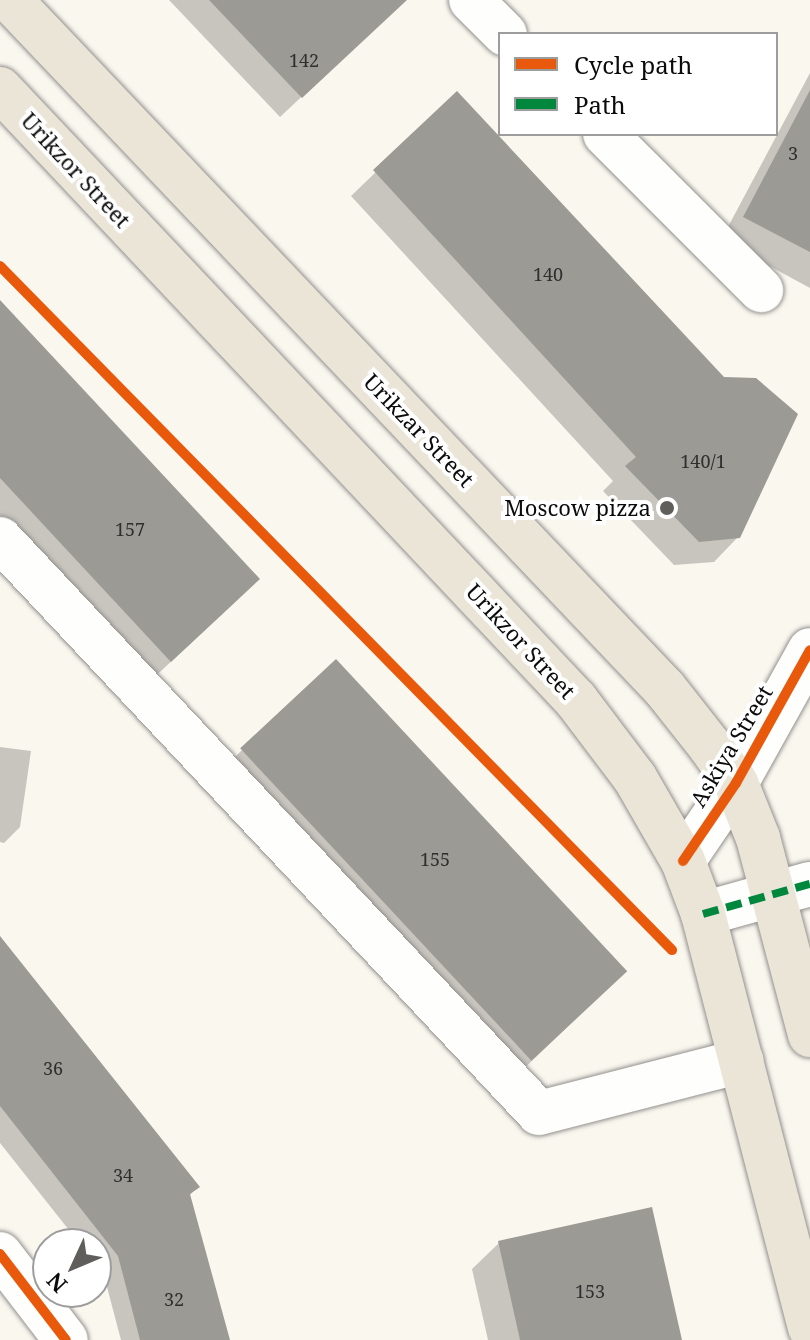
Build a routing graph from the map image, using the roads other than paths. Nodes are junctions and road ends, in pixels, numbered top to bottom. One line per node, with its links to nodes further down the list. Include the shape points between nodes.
1 (10, 0): 9 (main road, Urikzar Street, via 665,689)
2 (471, 0): 3 (street)
3 (503, 32)
4 (0, 89): 10 (main road, Urikzor Street, via 576,700 635,778)
5 (607, 136): 6 (street)
6 (761, 290)
7 (0, 539): 14 (street, via 539,1113)
8 (810, 650): 9 (street, Askiya Street)
9 (736, 783): 10 (street, Askiya Street); 11 (main road, Urikzar Street, via 758,838)
10 (683, 861): 12 (main road, Urikzor Street)
11 (792, 889): 12 (street); 13 (main road, Urikzar Street)
12 (703, 914): 14 (main road, Urikzor Street)
13 (810, 1035)
14 (741, 1061): 16 (main road, Urikzor Street)
15 (0, 1254): 17 (street)
16 (810, 1328)
17 (66, 1340)

